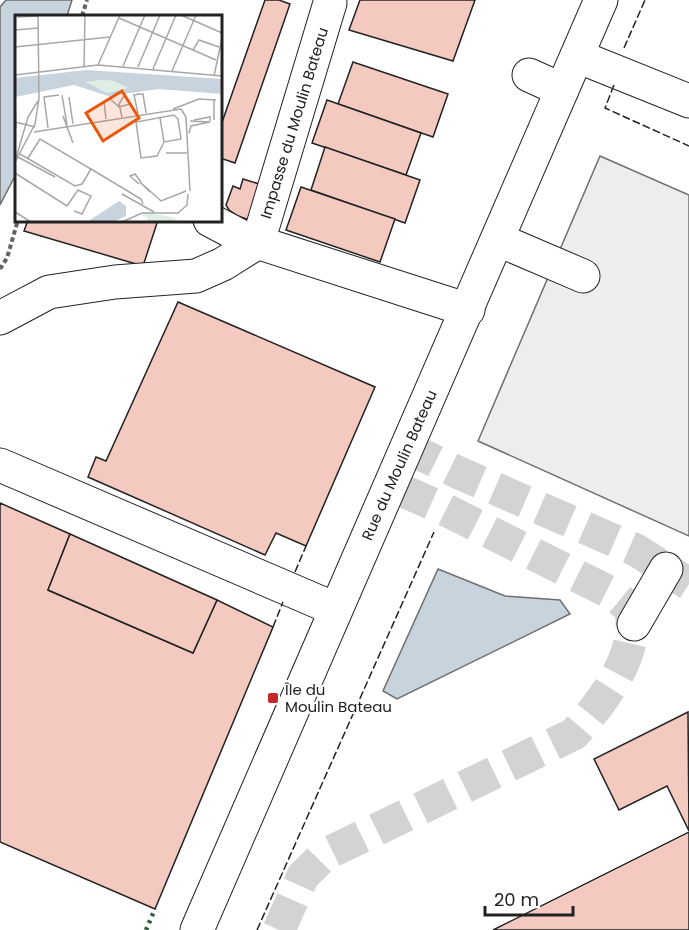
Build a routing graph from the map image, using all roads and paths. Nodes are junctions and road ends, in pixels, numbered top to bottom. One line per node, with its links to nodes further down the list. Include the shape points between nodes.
1 (87, 0): 4 (path)
2 (601, 0): 5 (street, Rue du Moulin Bateau)
3 (330, 3): 12 (street, Impasse du Moulin Bateau)
4 (82, 15)
5 (577, 56): 7 (street, Rue du Moulin Bateau); 8 (street)
6 (529, 75): 7 (street)
7 (562, 90): 11 (street, Rue du Moulin Bateau)
8 (689, 101)
9 (17, 222): 13 (path)
10 (214, 222): 12 (street)
11 (499, 240): 14 (street); 15 (street, Rue du Moulin Bateau)
12 (258, 242): 15 (street); 16 (street, via 196,276 49,292)
13 (0, 269)
14 (583, 276)
15 (468, 310): 19 (street, Rue du Moulin Bateau)
16 (0, 318)
17 (0, 465): 19 (street)
18 (666, 569): 20 (street)
19 (335, 609): 21 (street, Rue du Moulin Bateau)
20 (634, 624)
21 (197, 930)

